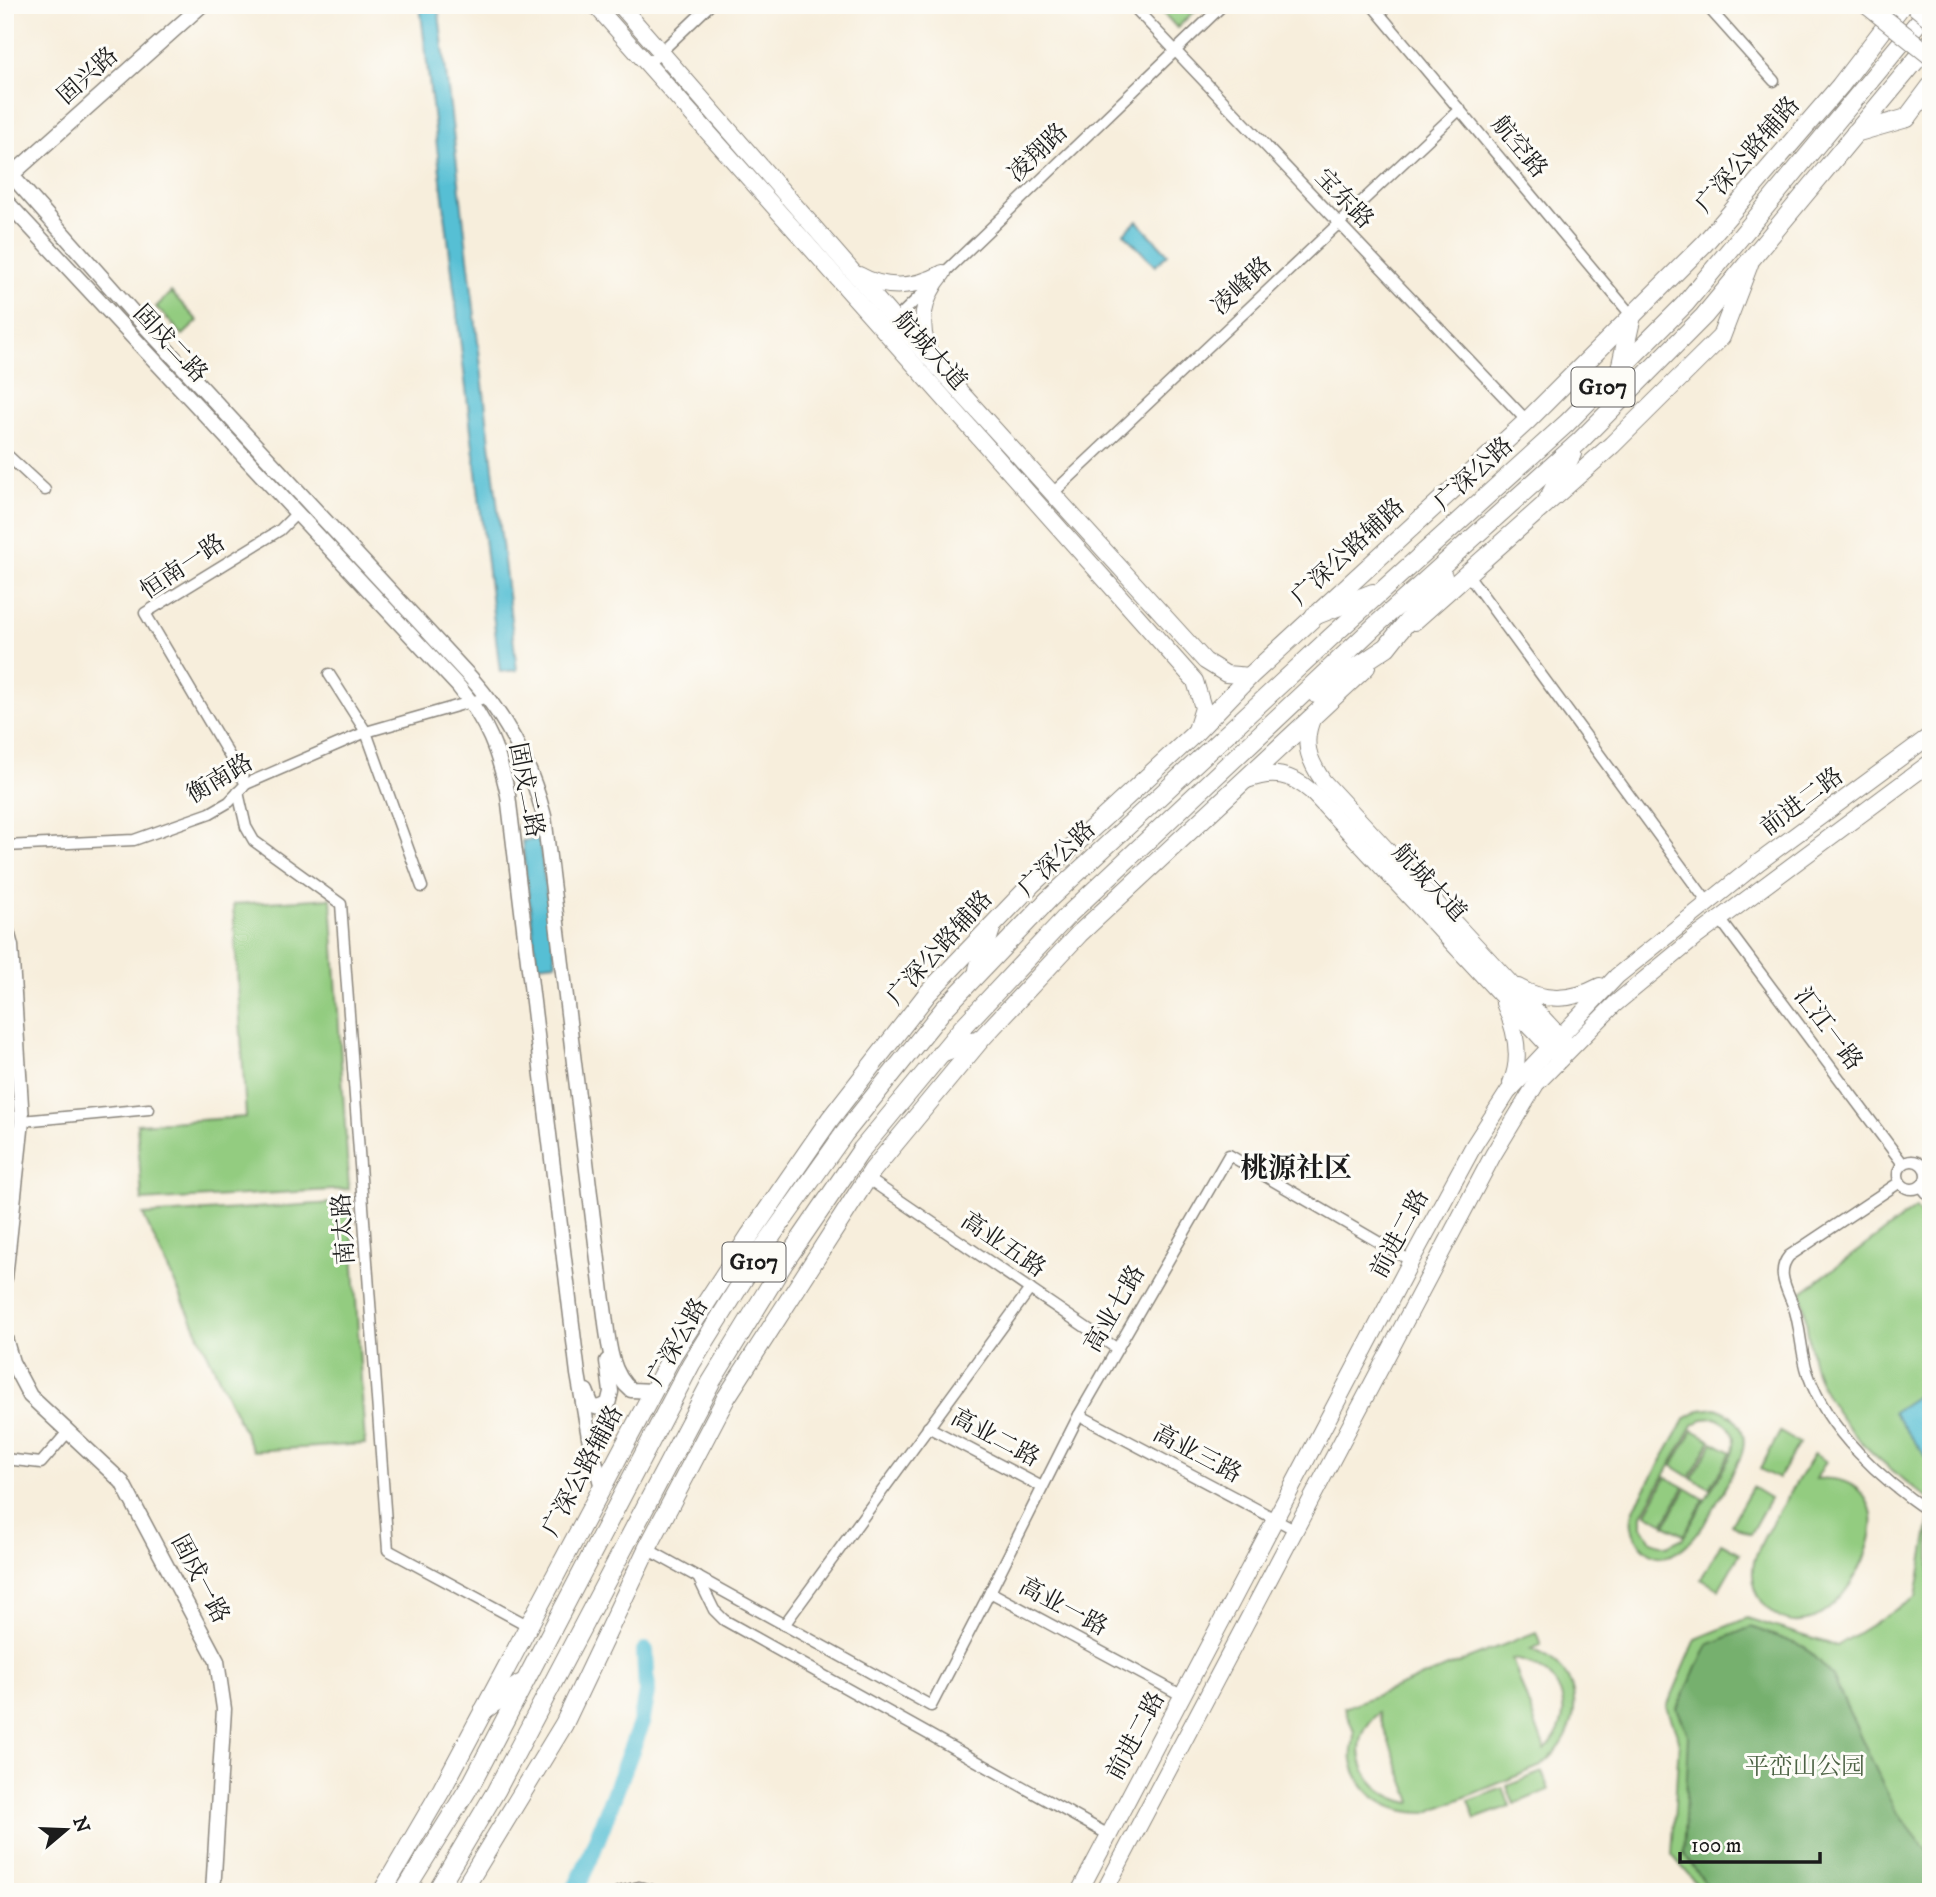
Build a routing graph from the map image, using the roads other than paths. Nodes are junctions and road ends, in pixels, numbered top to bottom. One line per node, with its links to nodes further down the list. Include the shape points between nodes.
1 (202, 5): 25 (street, 固兴路)
2 (595, 5): 18 (main road, 航城大道)
3 (620, 5): 16 (main road, 航城大道)
4 (710, 5): 16 (street)
5 (1132, 5): 15 (street, 宝东路)
6 (1223, 5): 15 (street, 凌翔路)
7 (1372, 5): 21 (street, 航空路)
8 (1706, 5): 19 (street)
9 (1867, 5): 17 (main road, bridge)
10 (1902, 5): 31 (main road, 广深公路辅路, via 1840,86 1704,244)
11 (1914, 5): 13 (main road, bridge)
12 (1931, 8): 35 (main road, 广深公路 / G107, via 1685,304)
13 (1931, 19)
14 (1931, 42): 24 (main road, 广深公路 / G107)
15 (1175, 51): 27 (street, 宝东路); 30 (street, 凌翔路)
16 (660, 52): 18 (street); 29 (main road, 航城大道)
17 (1931, 56)
18 (647, 65): 33 (main road, 航城大道)
19 (1774, 81)
20 (1931, 86): 23 (main road)
21 (1460, 109): 27 (street, 凌峰路); 31 (street, 航空路)
22 (1931, 114): 23 (main road)
23 (1907, 118): 24 (main road)
24 (1854, 133): 28 (main road, 广深公路 / G107)
25 (7, 174): 52 (street, 固戍二路)
26 (5, 200): 42 (street, 固戍二路)
27 (1339, 223): 36 (street, 宝东路); 40 (street, 凌峰路)
28 (1749, 261): 37 (main road, 广深公路 / G107, via 1704,316); 41 (main road, via 1721,337)
29 (852, 271): 30 (main road, via 877,283 905,286); 32 (main road, 航城大道)
30 (943, 273): 32 (street, 凌翔路); 34 (main road, via 929,294 922,319 926,345)
31 (1632, 316): 35 (main road); 36 (main road, 广深公路辅路)
32 (895, 320): 33 (street, 凌翔路); 34 (main road, 航城大道)
33 (882, 331): 48 (main road, 航城大道)
34 (939, 368): 40 (main road, 航城大道)
35 (1620, 369): 45 (main road, 广深公路 / G107, via 1567,423)
36 (1527, 421): 47 (main road, 广深公路辅路)
37 (1579, 442): 41 (main road); 43 (main road, 广深公路 / G107)
38 (5, 453): 39 (street)
39 (45, 490)
40 (1053, 493): 46 (main road, 航城大道)
41 (1546, 503): 44 (main road)
42 (298, 512): 53 (street, 固戍二路); 61 (street, 恒南一路, via 280,530 145,613)
43 (1476, 535): 49 (main road); 55 (main road, 广深公路 / G107)
44 (1466, 572): 49 (main road); 66 (street)
45 (1383, 589): 47 (main road); 70 (main road, 广深公路 / G107, via 1049,899)
46 (1162, 614): 48 (main road, via 1162,628); 51 (main road, 航城大道, via 1216,670)
47 (1314, 616): 51 (main road, 广深公路辅路)
48 (1148, 627): 57 (main road, 航城大道, via 1200,689 1203,708)
49 (1387, 647): 54 (main road); 55 (main road)
50 (329, 674): 56 (street)
51 (1250, 676): 57 (main road, 广深公路辅路)
52 (488, 697): 53 (street, 衡南路); 62 (street, 固戍二路, via 513,736)
53 (470, 701): 56 (street, 衡南路); 63 (street, 固戍二路, via 494,740)
54 (1313, 717): 60 (main road); 72 (main road, 航城大道, via 1306,743 1323,780)
55 (1275, 721): 75 (main road, 广深公路 / G107, via 1067,916)
56 (366, 732): 61 (street, 衡南路); 65 (street)
57 (1193, 735): 69 (main road, 广深公路辅路)
58 (1931, 735): 66 (main road, 前进二路)
59 (1931, 762): 67 (main road, 前进二路)
60 (1247, 780): 72 (main road, 航城大道, via 1275,774 1300,782); 73 (main road, via 1079,934)
61 (242, 788): 64 (street, 衡南路, via 210,813 134,840); 107 (street, 南太路, via 246,827 254,841 341,904 388,1550)
62 (537, 789): 63 (street, via 521,782); 89 (street, 固戍二路, via 547,836)
63 (508, 795): 90 (street, 固戍二路)
64 (5, 846)
65 (422, 887)
66 (1708, 903): 71 (main road, 前进二路)
67 (1720, 919): 76 (main road, 前进二路, via 1623,997); 80 (street, 汇江一路)
68 (5, 924): 79 (street)
69 (992, 926): 70 (main road); 93 (main road, 广深公路辅路, via 928,993 830,1119 750,1235)
70 (976, 976): 108 (main road, 广深公路 / G107, via 943,1010 844,1134 763,1248 685,1376)
71 (1617, 976): 72 (main road, via 1582,995 1561,998); 74 (main road, 前进二路)
72 (1501, 984): 74 (main road, 航城大道); 77 (main road, via 1516,1045 1515,1075)
73 (982, 1038): 75 (main road); 82 (main road)
74 (1553, 1040): 76 (main road, 航城大道); 77 (main road, 前进二路)
75 (942, 1053): 115 (main road, 广深公路 / G107, via 862,1149 711,1382 496,1791)
76 (1565, 1054): 102 (main road, 前进二路, via 1536,1084 1505,1132)
77 (1508, 1092): 86 (main road, 前进二路)
78 (149, 1109): 79 (street)
79 (22, 1121): 87 (street)
80 (1903, 1164): 81 (street, via 1914,1161); 83 (street, via 1898,1171)
81 (1928, 1166): 84 (street)
82 (867, 1178): 88 (street, 高业五路); 103 (main road, via 726,1398)
83 (1900, 1182): 84 (street, via 1910,1189); 100 (street, via 1789,1256 1783,1279 1800,1326 1808,1375 1822,1403 1873,1468)
84 (1921, 1186): 85 (street)
85 (1931, 1198)
86 (1411, 1261): 92 (street, 高业七路, via 1229,1155); 101 (main road, 前进二路)
87 (5, 1278)
88 (1030, 1289): 92 (street, 高业五路); 95 (street)
89 (603, 1301): 90 (street, via 611,1396 603,1408 588,1401); 93 (street, 固戍二路, via 619,1377 631,1390)
90 (570, 1307): 99 (street, 固戍二路, via 584,1415)
91 (6, 1342): 96 (street, 固戍一路, via 30,1396)
92 (1116, 1348): 94 (street, 高业七路)
93 (654, 1391): 99 (main road, 广深公路辅路)
94 (1079, 1415): 98 (street, 高业七路); 101 (street, 高业三路)
95 (928, 1427): 98 (street, 高业二路); 106 (street)
96 (67, 1433): 97 (street, via 41,1463); 112 (street, 固戍一路, via 122,1482 217,1661 224,1709)
97 (5, 1459)
98 (1042, 1487): 105 (street, 高业一路)
99 (602, 1488): 107 (main road, 广深公路辅路)
100 (1931, 1513)
101 (1277, 1520): 102 (street, 高业三路); 109 (main road, 前进二路)
102 (1296, 1530): 120 (main road, 前进二路)
103 (647, 1549): 104 (street); 116 (main road, via 564,1724)
104 (698, 1577): 106 (street); 111 (street, via 724,1620)
105 (990, 1592): 106 (street, via 931,1706); 109 (street, 高业一路)
106 (784, 1625)
107 (528, 1626): 110 (main road, 广深公路辅路)
108 (526, 1679): 110 (main road); 114 (main road, 广深公路 / G107, via 473,1781)
109 (1183, 1696): 111 (main road, 前进二路)
110 (483, 1712): 113 (main road, 广深公路辅路)
111 (1109, 1835): 119 (main road, 前进二路)
112 (214, 1892)
113 (382, 1892)
114 (404, 1892)
115 (436, 1892)
116 (463, 1892)
117 (618, 1892): 118 (street, via 639,1887)
118 (661, 1892)
119 (1079, 1892)
120 (1104, 1892)

